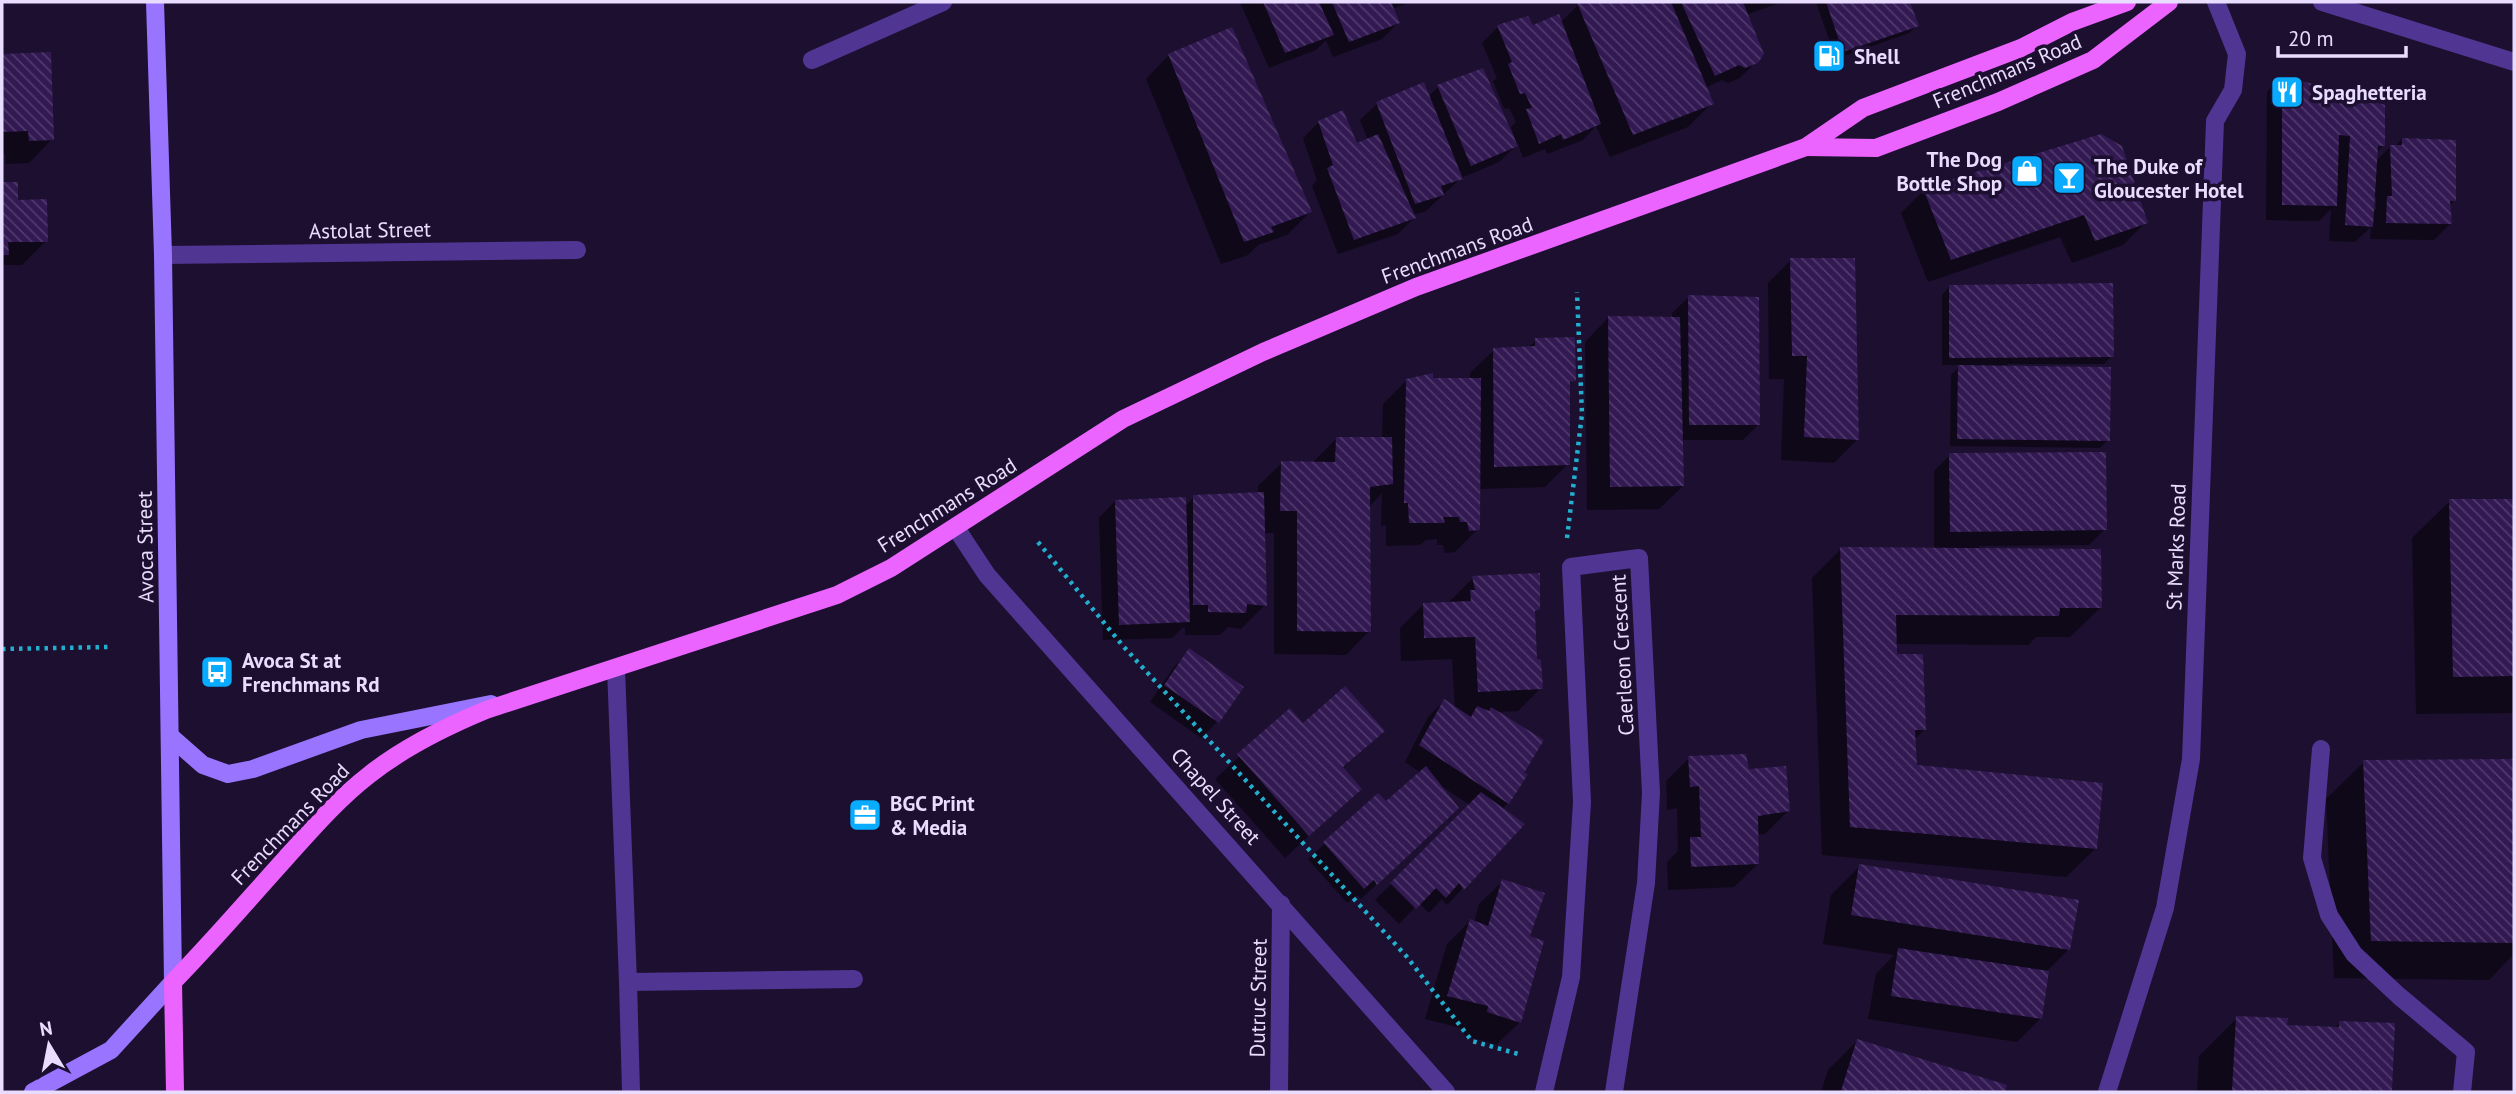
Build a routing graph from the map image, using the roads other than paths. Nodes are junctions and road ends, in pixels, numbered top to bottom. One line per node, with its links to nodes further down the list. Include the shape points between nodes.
1 (155, 2): 11 (main road, Avoca Street)
2 (943, 2): 7 (street)
3 (2127, 2): 9 (main road, Frenchmans Road, via 1863,108)
4 (2169, 2): 9 (main road, Frenchmans Road, via 2093,60 1998,102 1876,148)
5 (2216, 2): 28 (street, St Marks Road, via 2236,54 2233,90 2215,121 2191,759 2165,908)
6 (2322, 2): 8 (street)
7 (812, 60)
8 (2514, 62)
9 (1806, 147): 12 (main road, Frenchmans Road, via 1416,287 1263,352 1123,419)
10 (577, 250): 11 (street, Astolat Street)
11 (163, 255): 15 (main road, Avoca Street)
12 (956, 528): 13 (main road, Frenchmans Road, via 836,595); 17 (street, Chapel Street, via 987,575)
13 (616, 668): 14 (main road, Frenchmans Road); 20 (street)
14 (525, 697): 15 (main road, via 361,730 228,774 204,765); 19 (main road, Frenchmans Road, via 451,724 368,775 323,816)
15 (170, 736): 19 (main road, Avoca Street)
16 (2321, 749): 29 (street, via 2312,858 2329,915 2354,954 2466,1052)
17 (1281, 904): 24 (street, Dutruc Street); 25 (street, Chapel Street)
18 (854, 979): 20 (street)
19 (173, 982): 21 (main road, via 111,1050); 22 (main road, Avoca Street)
20 (628, 982): 23 (street)
21 (40, 1091)
22 (174, 1092)
23 (631, 1092)
24 (1279, 1092)
25 (1446, 1092)
26 (1544, 1092): 27 (street, Caerleon Crescent, via 1571,977 1582,802 1571,567 1639,558 1651,793 1646,883)
27 (1614, 1092)
28 (2107, 1092)
29 (2462, 1092)

